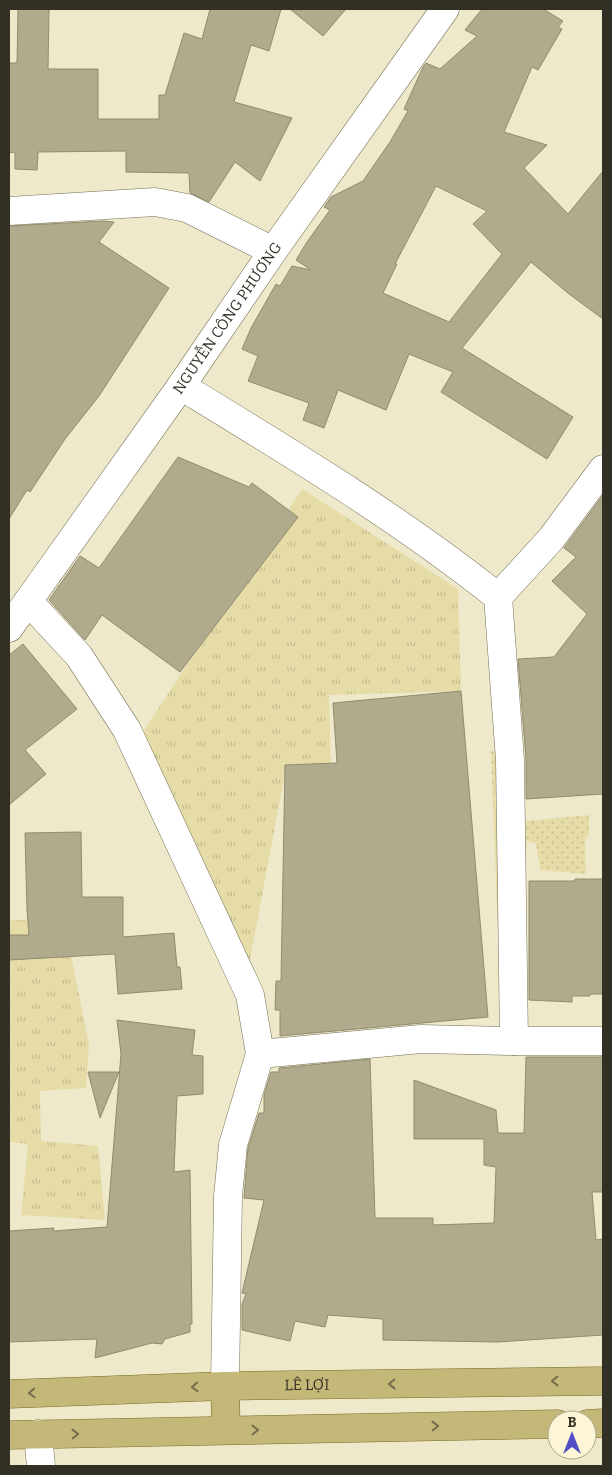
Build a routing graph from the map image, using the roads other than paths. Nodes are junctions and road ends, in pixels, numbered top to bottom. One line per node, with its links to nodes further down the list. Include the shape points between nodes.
1 (445, 9): 3 (street, NGUYỄN CÔNG PHƯƠNG)
2 (9, 211): 3 (street, via 155,202 187,208)
3 (273, 252): 4 (street, NGUYỄN CÔNG PHƯƠNG)
4 (181, 386): 6 (street, via 309,464 450,559); 7 (street, NGUYỄN CÔNG PHƯƠNG)
5 (603, 469): 6 (street, via 551,539)
6 (498, 597): 10 (street, via 510,760)
7 (28, 601): 8 (street, NGUYỄN CÔNG PHƯƠNG); 11 (street, via 79,656 127,730 250,994)
8 (9, 628)
9 (603, 1040): 10 (street)
10 (514, 1041): 11 (street, via 421,1038)
11 (260, 1054): 13 (street, via 233,1145 228,1196)
12 (603, 1381): 13 (main road, LÊ LỢI, one-way to 13)
13 (225, 1386): 14 (main road, LÊ LỢI, one-way to 14); 16 (main road)
14 (9, 1394)
15 (547, 1424): 16 (main road, one-way to 15)
16 (226, 1430): 17 (main road, one-way to 16)
17 (38, 1434): 18 (main road); 19 (street)
18 (9, 1436)
19 (41, 1466)

